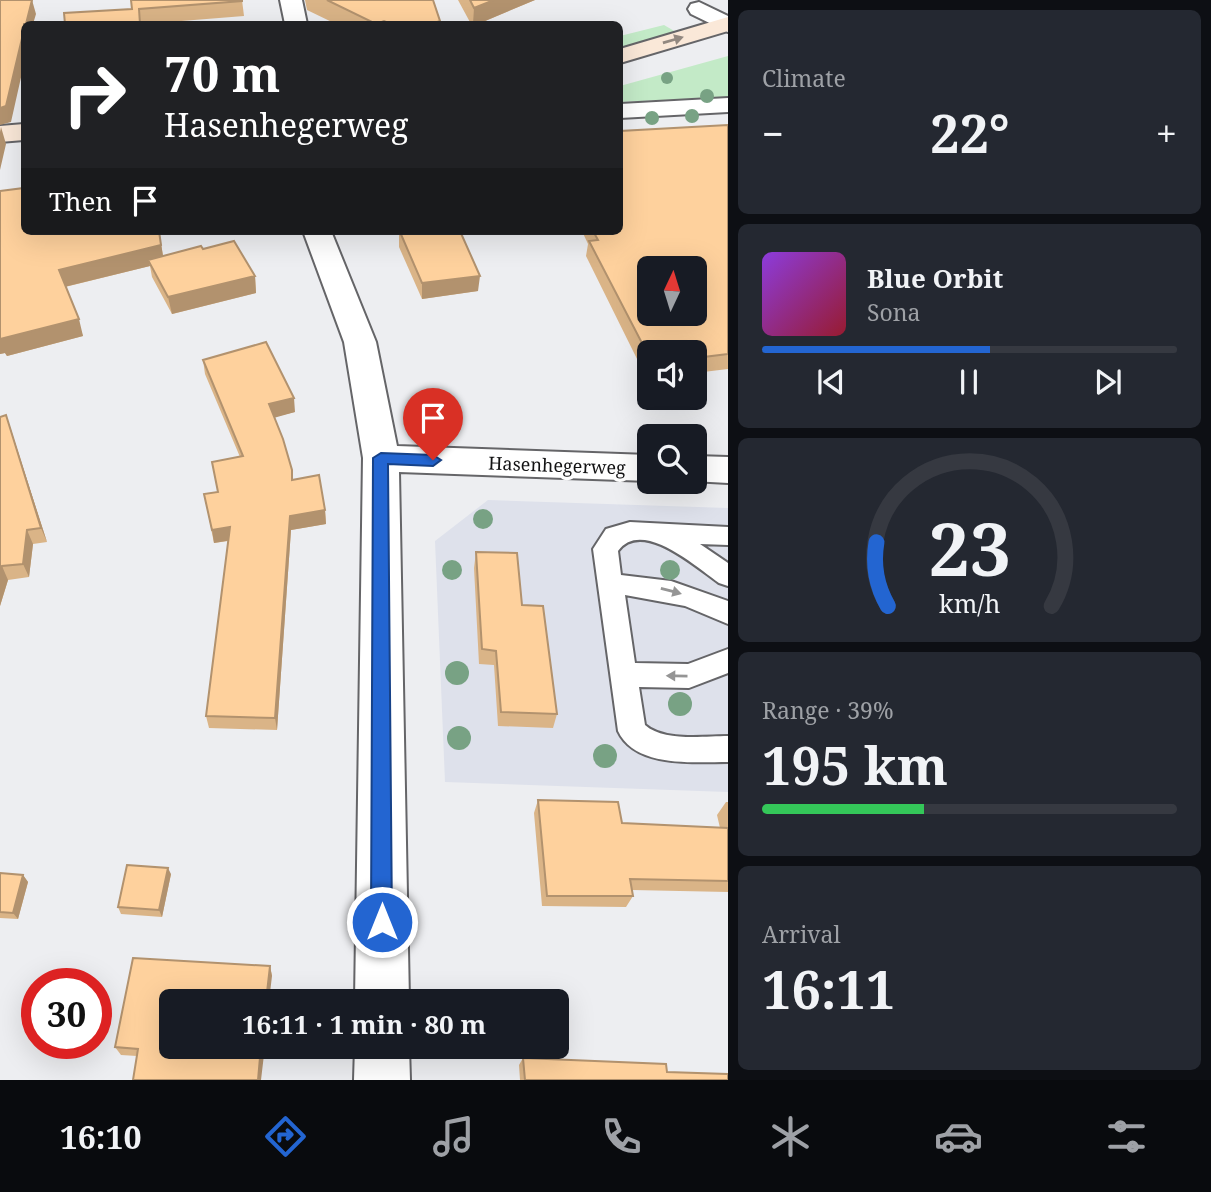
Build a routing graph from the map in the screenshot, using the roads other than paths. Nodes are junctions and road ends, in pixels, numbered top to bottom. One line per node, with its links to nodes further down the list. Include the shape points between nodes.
1 (291, 0): 4 (street)
2 (728, 1): 3 (main road)
3 (689, 11): 5 (street)
4 (295, 21)
5 (728, 24): 6 (main road, one-way to 5)
6 (623, 54)
7 (728, 105): 8 (street)
8 (623, 111)
9 (21, 132): 10 (main road)
10 (0, 134)
11 (319, 235): 12 (street, via 360,342)
12 (381, 458): 13 (street, Hasenhegerweg); 24 (street)
13 (637, 468)
14 (707, 469): 15 (street)
15 (728, 470)
16 (664, 532): 17 (lane); 18 (lane); 19 (lane, via 630,531 610,540 605,549)
17 (728, 536)
18 (728, 576)
19 (610, 584): 20 (lane, one-way to 20, via 663,588 707,601); 22 (lane)
20 (728, 613)
21 (728, 661): 22 (lane, one-way to 22, via 689,676)
22 (623, 674): 23 (lane, via 635,735 659,746)
23 (724, 747)
24 (382, 989)
25 (382, 1059): 26 (street)
26 (382, 1080)

